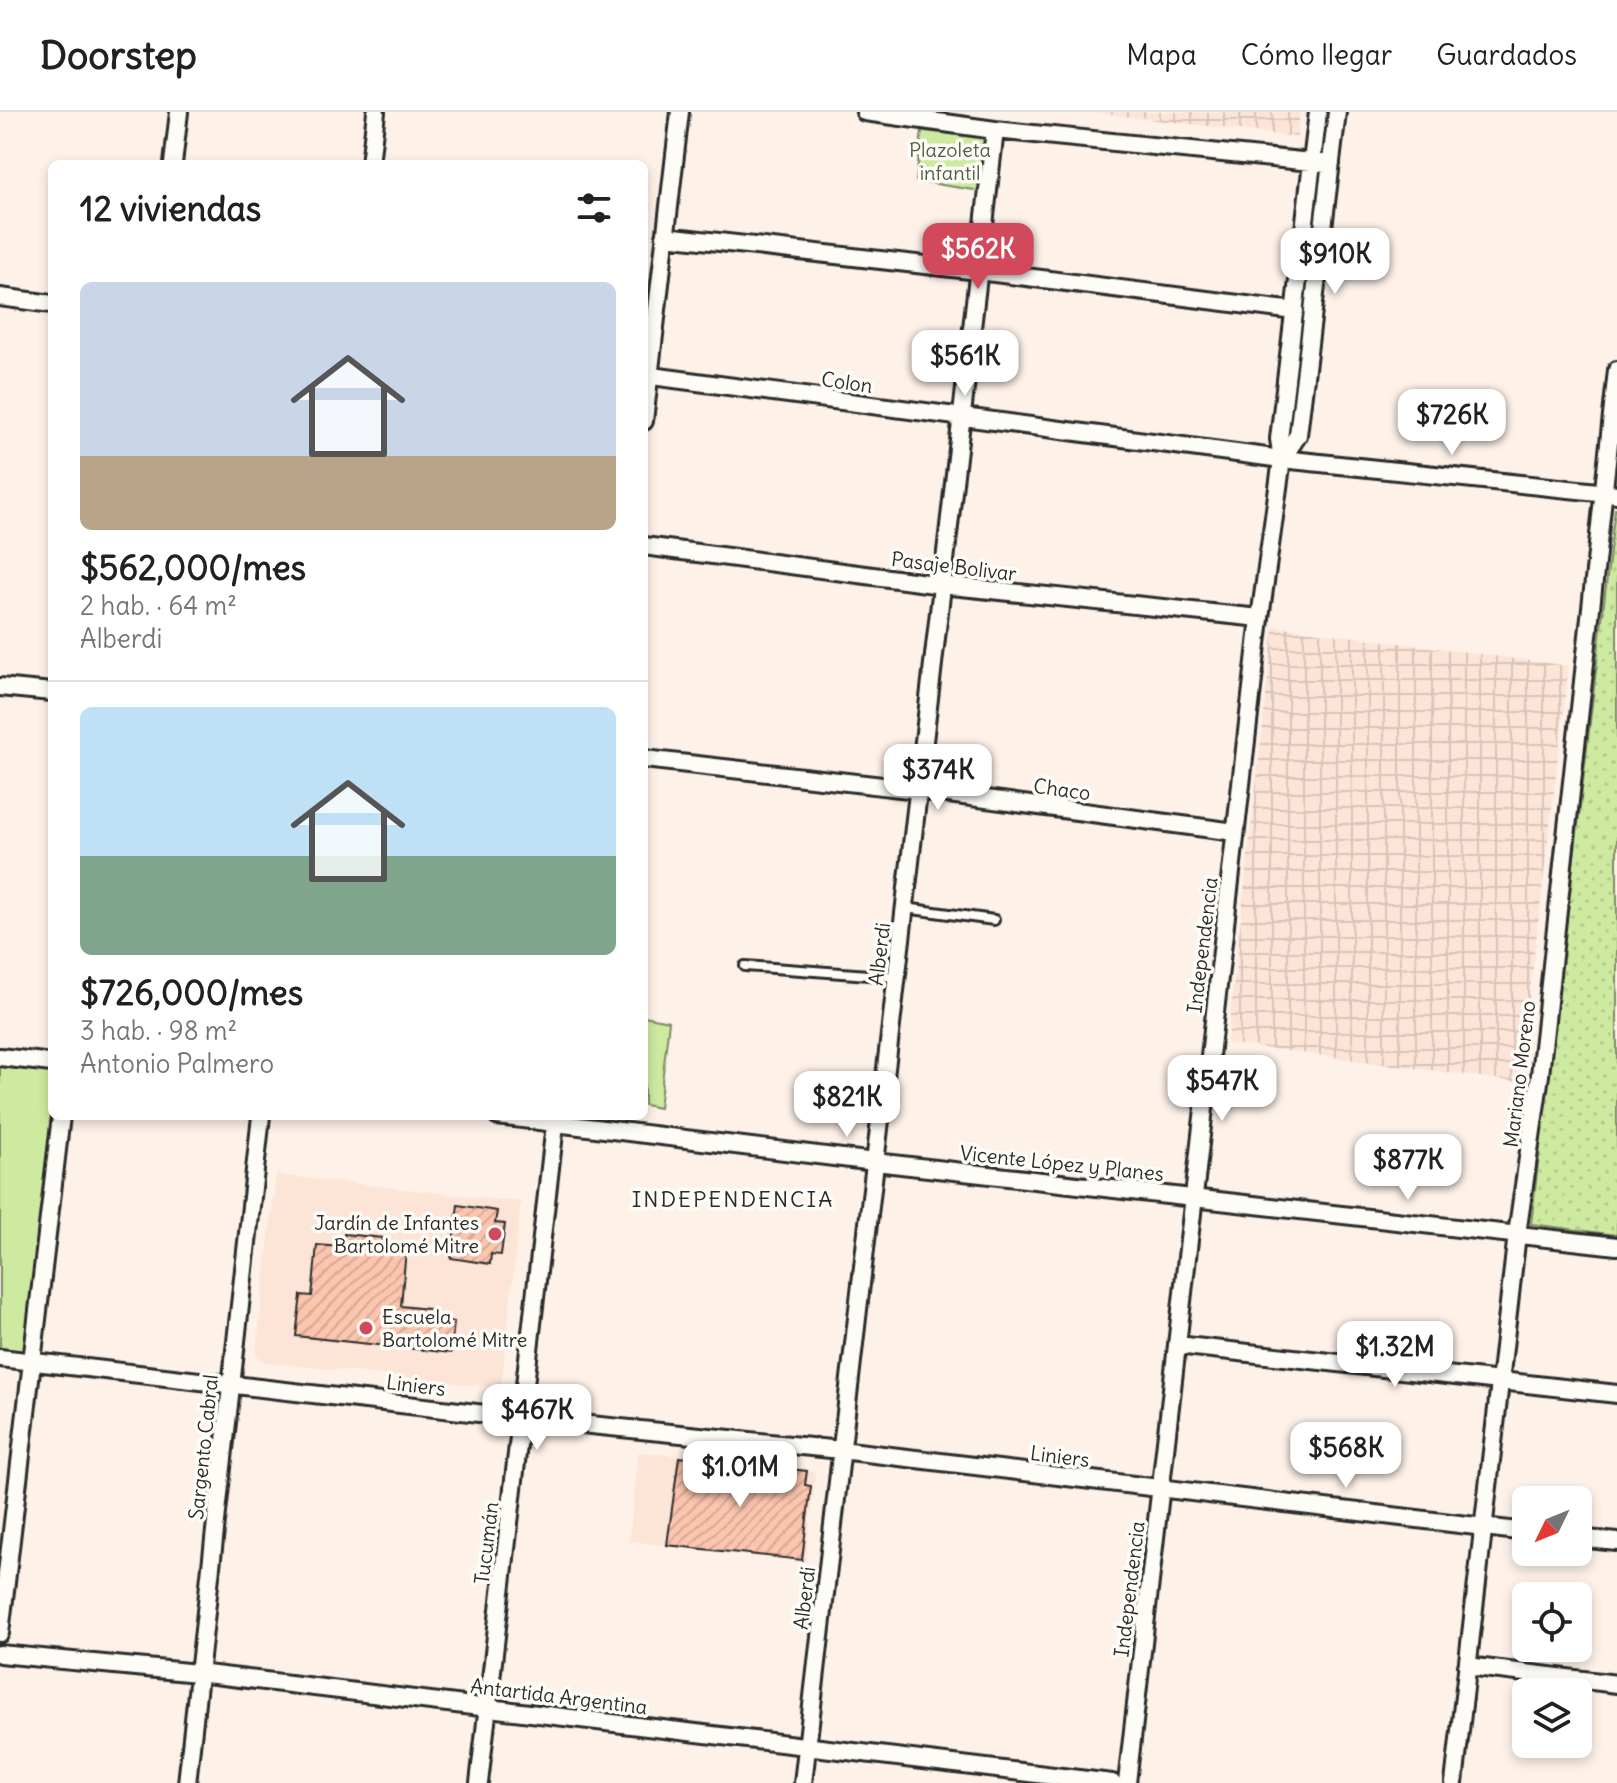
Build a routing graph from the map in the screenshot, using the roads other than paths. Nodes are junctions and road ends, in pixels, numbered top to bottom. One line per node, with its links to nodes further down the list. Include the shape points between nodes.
1 (179, 112): 8 (street)
2 (376, 112): 9 (street)
3 (680, 112): 12 (street)
4 (865, 112): 7 (street)
5 (1318, 112): 10 (street, Independencia)
6 (1337, 112): 11 (street)
7 (995, 130): 10 (street); 13 (street, Alberdi)
8 (173, 160)
9 (370, 160)
10 (1312, 161): 11 (street); 16 (street, Independencia)
11 (1331, 164): 21 (street, via 1298,435)
12 (665, 236): 13 (street); 17 (street)
13 (979, 271): 16 (street); 20 (street, Alberdi)
14 (0, 297): 15 (street)
15 (48, 303)
16 (1295, 311): 21 (street, Independencia, via 1279,439)
17 (648, 367)
18 (1617, 370): 22 (street, Mariano Moreno)
19 (648, 375): 20 (street, Colon)
20 (962, 418): 21 (street, Colon); 24 (street, Alberdi)
21 (1282, 459): 22 (street, Colon); 25 (street, Independencia)
22 (1610, 494): 43 (street, Mariano Moreno)
23 (648, 547): 24 (street, Pasaje Bolivar)
24 (942, 585): 25 (street, Pasaje Bolivar); 29 (street, Alberdi)
25 (1260, 618): 30 (street, Independencia)
26 (0, 687): 27 (street)
27 (48, 692)
28 (648, 759): 29 (street, Chaco)
29 (918, 790): 30 (street, Chaco); 31 (street, Alberdi)
30 (1235, 832): 42 (street, Independencia)
31 (905, 907): 32 (lane); 34 (street, Alberdi)
32 (994, 920)
33 (745, 966): 34 (lane)
34 (896, 977): 41 (street, Alberdi)
35 (0, 1057): 36 (street)
36 (48, 1063)
37 (61, 1120): 47 (street)
38 (261, 1120): 49 (street, Sargento Cabral)
39 (555, 1120): 51 (street, Tucumán)
40 (562, 1120): 41 (street, Vicente López y Planes)
41 (875, 1162): 42 (street, Vicente López y Planes); 52 (street, Alberdi)
42 (1194, 1197): 43 (street, Vicente López y Planes); 45 (street, Independencia)
43 (1517, 1234): 44 (street, Vicente López y Planes); 48 (street, Mariano Moreno)
44 (1617, 1246)
45 (1177, 1345): 48 (street); 53 (street, Independencia)
46 (0, 1358): 47 (street, Liniers)
47 (32, 1361): 49 (street, Liniers); 58 (street)
48 (1502, 1381): 50 (street); 54 (street, Mariano Moreno)
49 (230, 1384): 51 (street, Liniers); 61 (street, Sargento Cabral)
50 (1617, 1394)
51 (521, 1418): 52 (street, Liniers); 63 (street, Tucumán)
52 (841, 1450): 53 (street, Liniers); 64 (street, Alberdi)
53 (1161, 1488): 54 (street, Liniers); 69 (street, Independencia)
54 (1483, 1526): 55 (street, Liniers); 60 (street, Mariano Moreno)
55 (1512, 1530)
56 (1592, 1539): 57 (street)
57 (1617, 1542)
58 (0, 1633)
59 (0, 1654): 61 (street, Antartida Argentina)
60 (1467, 1666): 62 (street); 70 (street, Mariano Moreno)
61 (198, 1673): 63 (street, Antartida Argentina); 65 (street, Sargento Cabral)
62 (1617, 1684)
63 (487, 1708): 64 (street, Antartida Argentina); 66 (street, Tucumán)
64 (807, 1747): 67 (street, Alberdi); 68 (street, Antartida Argentina)
65 (187, 1783)
66 (479, 1783)
67 (803, 1783)
68 (1112, 1783)
69 (1127, 1783)
70 (1454, 1783)

